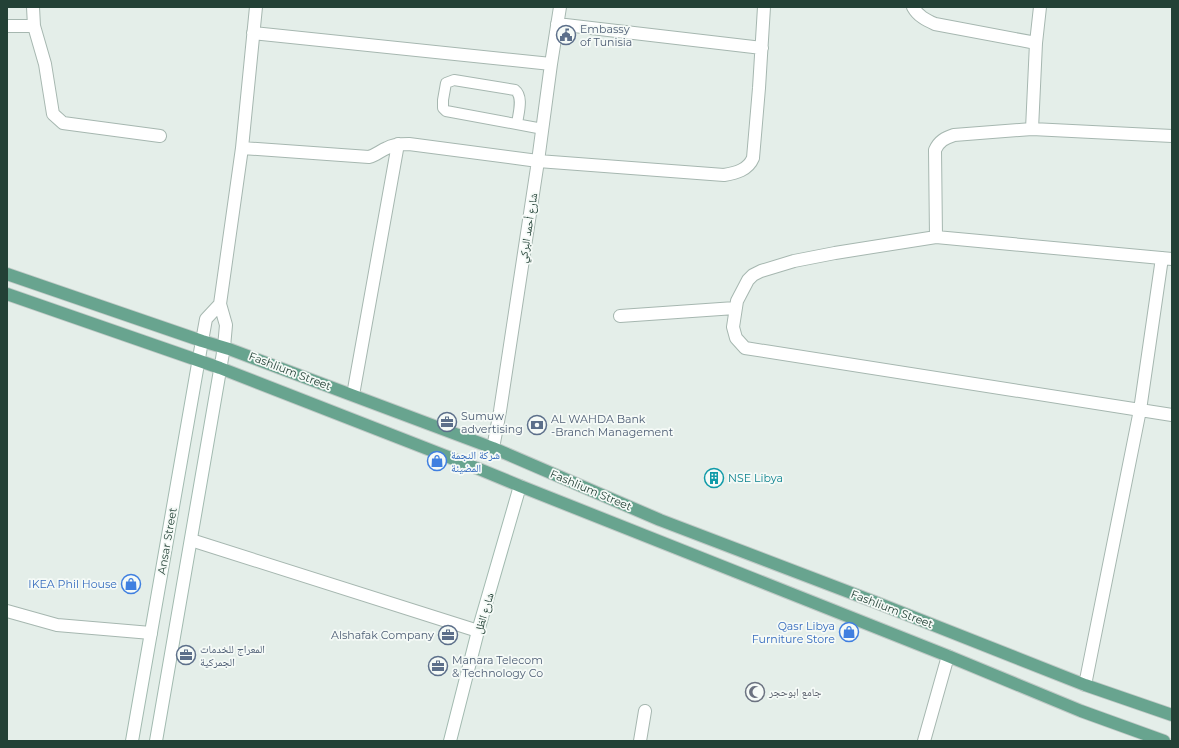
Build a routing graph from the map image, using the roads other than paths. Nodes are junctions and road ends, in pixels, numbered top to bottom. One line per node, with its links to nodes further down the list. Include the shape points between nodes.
1 (33, 7): 9 (street)
2 (256, 7): 10 (street)
3 (560, 7): 7 (street, شارع أحمد البركي)
4 (764, 7): 12 (street)
5 (913, 7): 11 (street, via 923,19 935,24)
6 (1040, 7): 11 (street)
7 (557, 24): 12 (street); 13 (street, شارع أحمد البركي)
8 (7, 26): 9 (street)
9 (34, 26): 17 (street, via 45,64 53,114 63,123)
10 (253, 33): 13 (street); 20 (street)
11 (1036, 43): 16 (street)
12 (762, 48): 21 (street, via 753,158 748,166 740,171 724,175)
13 (551, 64): 15 (street, شارع أحمد البركي)
14 (517, 124): 14 (lane, via 446,111 443,108 446,82 454,80 515,90 519,93 520,99); 15 (lane)
15 (543, 129): 21 (street, شارع أحمد البركي)
16 (1032, 129): 18 (street); 22 (street, via 954,135 938,144 935,150)
17 (160, 136)
18 (1172, 136)
19 (398, 144): 20 (street, via 369,156); 21 (street); 33 (street)
20 (242, 148): 26 (street)
21 (538, 161): 36 (street, شارع أحمد البركي)
22 (936, 237): 23 (street); 27 (street, via 794,260 761,271 748,280)
23 (1167, 259): 34 (street)
24 (7, 274): 29 (main road, Fashlium Street)
25 (7, 294): 31 (main road, Fashlium Street)
26 (220, 304): 29 (street, Ansar Street, via 206,319); 30 (street, via 226,325)
27 (735, 308): 28 (street); 34 (street, via 734,334 746,348)
28 (620, 316)
29 (202, 341): 30 (main road, Fashlium Street); 31 (street, Ansar Street)
30 (224, 347): 32 (street); 33 (main road, Fashlium Street)
31 (199, 361): 32 (main road, Fashlium Street); 41 (street, Ansar Street)
32 (220, 368): 37 (main road, Fashlium Street); 38 (street)
33 (353, 395): 36 (main road, Fashlium Street)
34 (1140, 410): 35 (street); 43 (street)
35 (1172, 415)
36 (493, 448): 43 (main road, Fashlium Street, via 660,520)
37 (520, 486): 40 (street, شارع الظل); 42 (main road, Fashlium Street)
38 (191, 540): 40 (street); 47 (street)
39 (7, 611): 41 (street, via 57,625)
40 (478, 631): 48 (street, شارع الظل)
41 (151, 633): 46 (street, Ansar Street)
42 (948, 656): 50 (street); 51 (main road, Fashlium Street, via 1081,711)
43 (1085, 685): 45 (main road, Fashlium Street)
44 (645, 711): 49 (street)
45 (1172, 715)
46 (132, 741)
47 (156, 741)
48 (450, 741)
49 (640, 741)
50 (924, 741)
51 (1164, 741)

